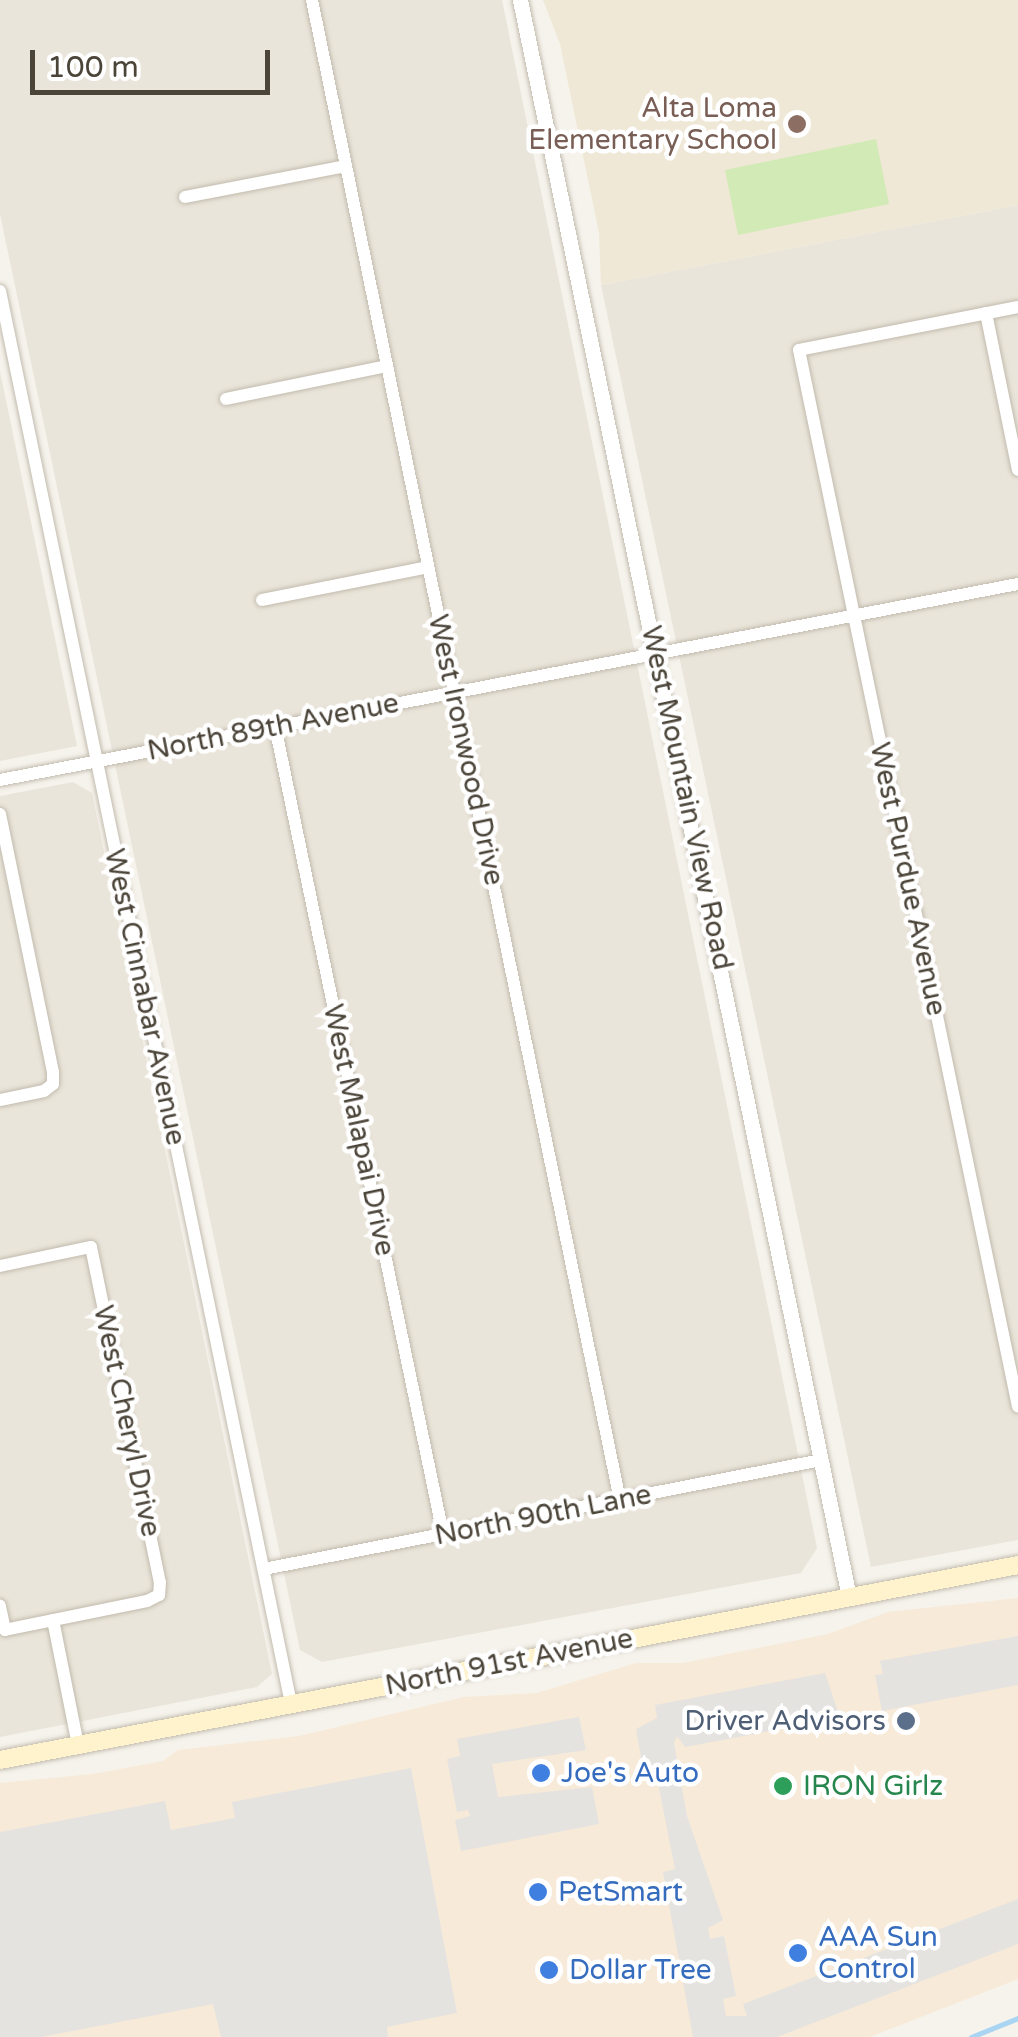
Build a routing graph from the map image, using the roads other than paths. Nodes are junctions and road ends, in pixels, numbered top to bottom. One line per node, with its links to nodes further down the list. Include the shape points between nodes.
1 (312, 0): 3 (street, West Ironwood Drive)
2 (520, 0): 15 (street, West Mountain View Road)
3 (346, 166): 4 (street); 8 (street, West Ironwood Drive)
4 (185, 197)
5 (0, 291): 18 (street, West Cinnabar Avenue)
6 (1018, 307): 7 (street)
7 (986, 314): 10 (street); 14 (street, West Purdue Avenue, via 799,350)
8 (387, 366): 9 (street); 11 (street, West Ironwood Drive)
9 (226, 399)
10 (1018, 470)
11 (428, 567): 13 (street); 16 (street, West Ironwood Drive)
12 (1018, 584): 14 (street, North 89th Avenue)
13 (262, 600)
14 (854, 618): 15 (street, North 89th Avenue); 23 (street, West Purdue Avenue)
15 (658, 655): 16 (street, North 89th Avenue); 24 (street, West Mountain View Road)
16 (455, 693): 17 (street, North 89th Avenue); 25 (street, West Ironwood Drive)
17 (274, 726): 18 (street, North 89th Avenue); 26 (street, West Malapai Drive)
18 (96, 762): 19 (street, North 89th Avenue); 28 (street, West Cinnabar Avenue)
19 (0, 780)
20 (0, 814): 21 (street, via 53,1084)
21 (0, 1100)
22 (0, 1266): 31 (street, West Cheryl Drive, via 91,1247 159,1595)
23 (1018, 1407)
24 (821, 1460): 25 (street, North 90th Lane); 29 (street, West Mountain View Road)
25 (620, 1500): 26 (street, North 90th Lane)
26 (443, 1534): 28 (street, North 90th Lane)
27 (1018, 1565): 29 (main road, North 91st Avenue)
28 (264, 1568): 32 (street, West Cinnabar Avenue)
29 (849, 1598): 32 (main road, North 91st Avenue)
30 (0, 1606): 31 (street, via 5,1630)
31 (53, 1620): 33 (street)
32 (291, 1704): 33 (main road, North 91st Avenue)
33 (78, 1745): 34 (main road, North 91st Avenue)
34 (0, 1760)

